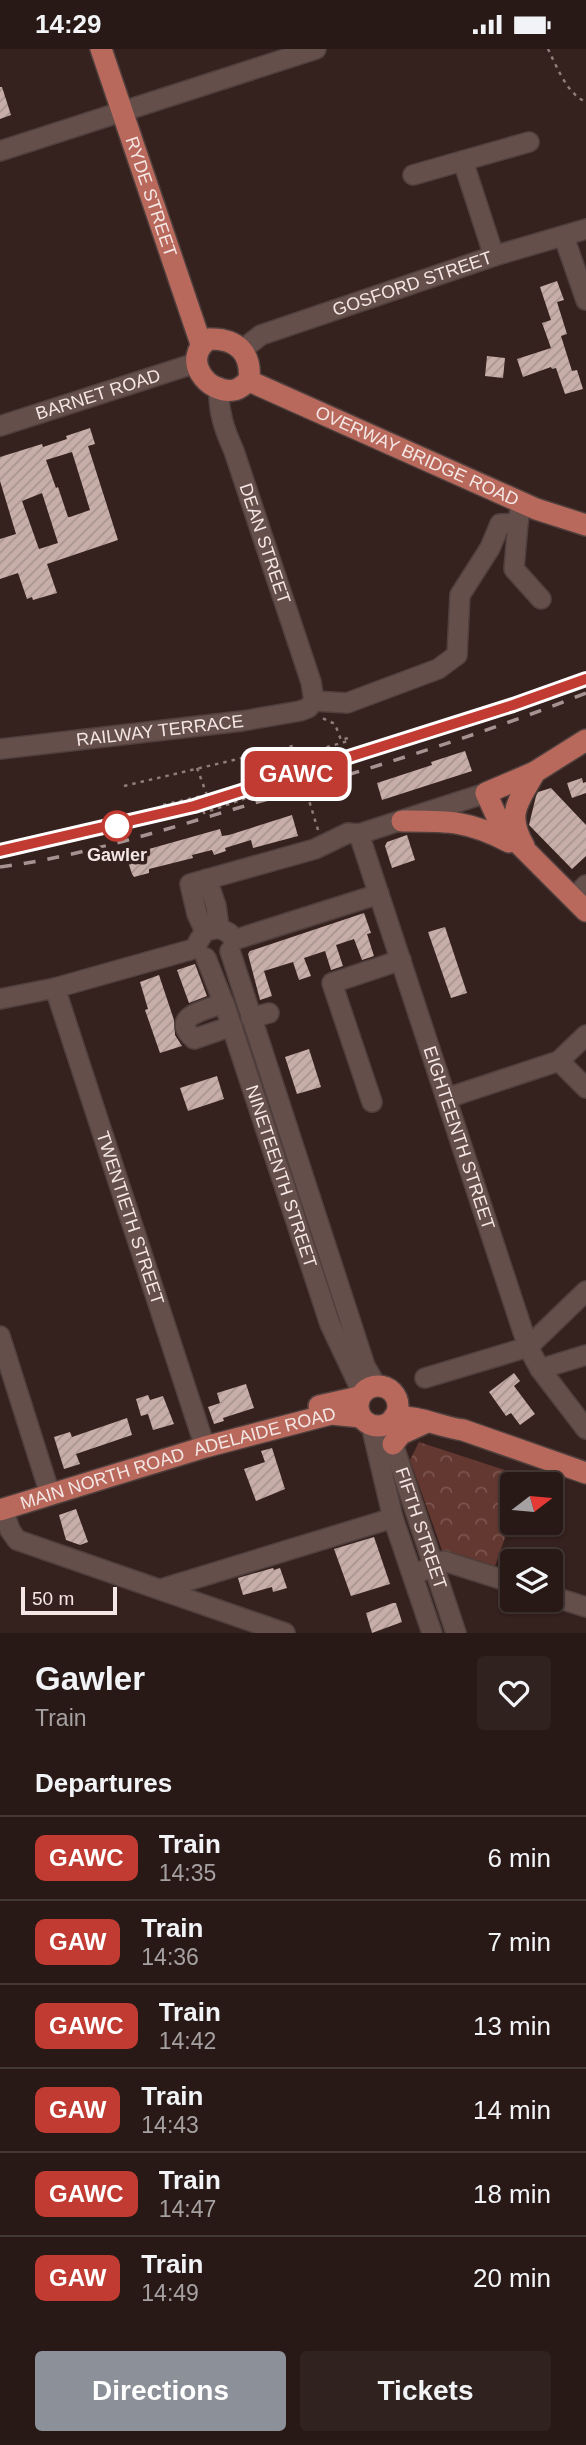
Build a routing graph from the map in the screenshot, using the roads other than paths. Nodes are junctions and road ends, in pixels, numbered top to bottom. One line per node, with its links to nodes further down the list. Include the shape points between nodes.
1 (101, 49): 3 (main road, RYDE STREET)
2 (316, 49): 3 (street)
3 (122, 112): 5 (street); 13 (main road, RYDE STREET)
4 (529, 142): 6 (street)
5 (0, 151)
6 (463, 161): 7 (street); 10 (street)
7 (413, 175)
8 (586, 229): 9 (street, GOSFORD STREET)
9 (564, 237): 10 (street, GOSFORD STREET); 11 (street)
10 (494, 256): 12 (street, GOSFORD STREET, via 261,335)
11 (586, 300)
12 (242, 350): 13 (main road, via 209,339); 14 (main road, via 250,365)
13 (198, 354): 15 (main road, via 205,379); 16 (street, BARNET ROAD)
14 (249, 381): 15 (main road, via 237,390); 17 (main road, OVERWAY BRIDGE ROAD)
15 (219, 387): 20 (street, DEAN STREET, via 223,427 311,682)
16 (0, 426)
17 (519, 513): 18 (main road, OVERWAY BRIDGE ROAD); 19 (street, via 514,569); 20 (street, RAILWAY TERRACE, via 500,524 460,595 457,655 438,669 347,703)
18 (586, 525)
19 (541, 599)
20 (311, 705): 22 (street, RAILWAY TERRACE, via 242,720)
21 (586, 740): 23 (main road)
22 (0, 749)
23 (535, 772): 24 (main road); 27 (main road, via 515,809 514,829)
24 (486, 793): 25 (street); 27 (main road, via 501,826)
25 (402, 821): 26 (street); 27 (main road, via 445,821 481,828)
26 (359, 834): 28 (street, EIGHTEENTH STREET); 30 (street, via 198,882 216,906)
27 (526, 850): 29 (main road)
28 (379, 894): 30 (street); 31 (street, EIGHTEENTH STREET)
29 (582, 898)
30 (215, 943): 32 (street, via 127,976); 34 (street, NINETEENTH STREET); 35 (street, NINETEENTH STREET)
31 (401, 960): 41 (street, EIGHTEENTH STREET); 42 (street, via 332,983)
32 (55, 988): 33 (street); 56 (street, TWENTIETH STREET, via 73,1018)
33 (0, 999)
34 (256, 1011): 35 (street); 39 (street, NINETEENTH STREET)
35 (227, 1013): 40 (street, NINETEENTH STREET, via 234,1052)
36 (586, 1035): 37 (street)
37 (559, 1061): 38 (street); 41 (street)
38 (586, 1088)
39 (275, 1092): 40 (street); 43 (street, NINETEENTH STREET)
40 (255, 1098): 44 (street, NINETEENTH STREET)
41 (447, 1098): 47 (street, EIGHTEENTH STREET)
42 (372, 1102)
43 (330, 1258): 44 (street); 51 (street, NINETEENTH STREET)
44 (310, 1264): 51 (street, NINETEENTH STREET, via 330,1324)
45 (586, 1291): 47 (street)
46 (0, 1336): 58 (street)
47 (528, 1347): 49 (street, EIGHTEENTH STREET); 50 (street)
48 (586, 1355): 49 (street)
49 (540, 1369): 53 (street, EIGHTEENTH STREET)
50 (425, 1378)
51 (376, 1407): 52 (main road, ADELAIDE ROAD); 54 (main road, ADELAIDE ROAD, via 442,1417); 55 (street, FIFTH STREET); 56 (main road, ADELAIDE ROAD, via 325,1404); 60 (street, FIFTH STREET)
52 (427, 1422): 54 (main road, ADELAIDE ROAD); 55 (main road, via 401,1434)
53 (586, 1429)
54 (463, 1430): 57 (main road, ADELAIDE ROAD)
55 (393, 1444): 61 (street, FIFTH STREET)
56 (205, 1447): 58 (main road, MAIN NORTH ROAD)
57 (586, 1473)
58 (50, 1494): 59 (main road, MAIN NORTH ROAD)
59 (2, 1510): 66 (street, via 17,1540)
60 (393, 1518): 62 (street, FIFTH STREET); 66 (street)
61 (421, 1532): 62 (street); 63 (street, FIFTH STREET)
62 (400, 1539): 64 (street, FIFTH STREET)
63 (433, 1566): 64 (street); 65 (street, via 444,1561); 71 (street, FIFTH STREET)
64 (411, 1576): 70 (street, FIFTH STREET)
65 (500, 1579)
66 (161, 1589): 69 (street)
67 (563, 1600): 68 (street)
68 (586, 1607)
69 (285, 1633)
70 (432, 1633)
71 (456, 1633)

